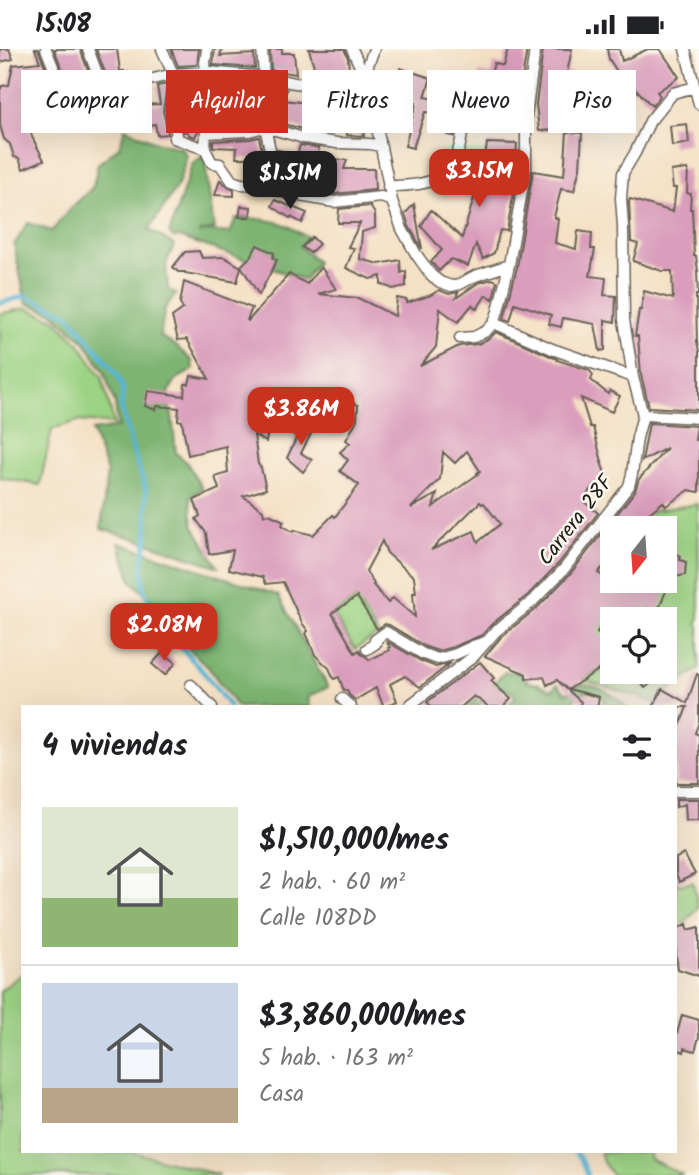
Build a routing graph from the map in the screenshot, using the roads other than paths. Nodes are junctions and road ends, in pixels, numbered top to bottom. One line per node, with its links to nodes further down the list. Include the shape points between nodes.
1 (46, 49): 10 (street)
2 (88, 49): 11 (street)
3 (162, 49): 12 (street)
4 (207, 49): 13 (street)
5 (262, 49): 14 (street)
6 (352, 49): 15 (street)
7 (374, 49): 16 (street)
8 (535, 49): 30 (street, via 526,116 526,168)
9 (685, 49): 17 (street)
10 (54, 70)
11 (96, 70)
12 (171, 70)
13 (207, 70)
14 (264, 70)
15 (361, 70)
16 (369, 70)
17 (695, 87): 18 (street); 33 (street, Carrera 28F, via 673,93 650,121 623,173 624,320)
18 (699, 104)
19 (177, 133): 26 (street, via 174,138)
20 (206, 133): 26 (street)
21 (266, 133): 28 (street)
22 (286, 133): 25 (street)
23 (377, 133): 25 (street)
24 (461, 133): 27 (street, via 451,165 438,178)
25 (380, 146): 27 (street)
26 (205, 149): 28 (street, via 212,163 220,164 232,181)
27 (388, 187): 29 (street)
28 (271, 188): 29 (street, via 334,202 381,197)
29 (392, 201): 30 (street, via 416,254 440,282 451,286)
30 (509, 265): 31 (street)
31 (494, 323): 32 (street, via 477,335); 33 (street)
32 (460, 338)
33 (633, 377): 34 (street, Carrera 28F)
34 (643, 415): 35 (street); 36 (street, Carrera 28F, via 629,486 564,569)
35 (699, 418)
36 (488, 641): 37 (street, via 438,659 386,632); 40 (street, Carrera 28F)
37 (368, 649)
38 (191, 685): 39 (street)
39 (210, 705)
40 (410, 705)
41 (677, 790): 42 (street)
42 (699, 791)

